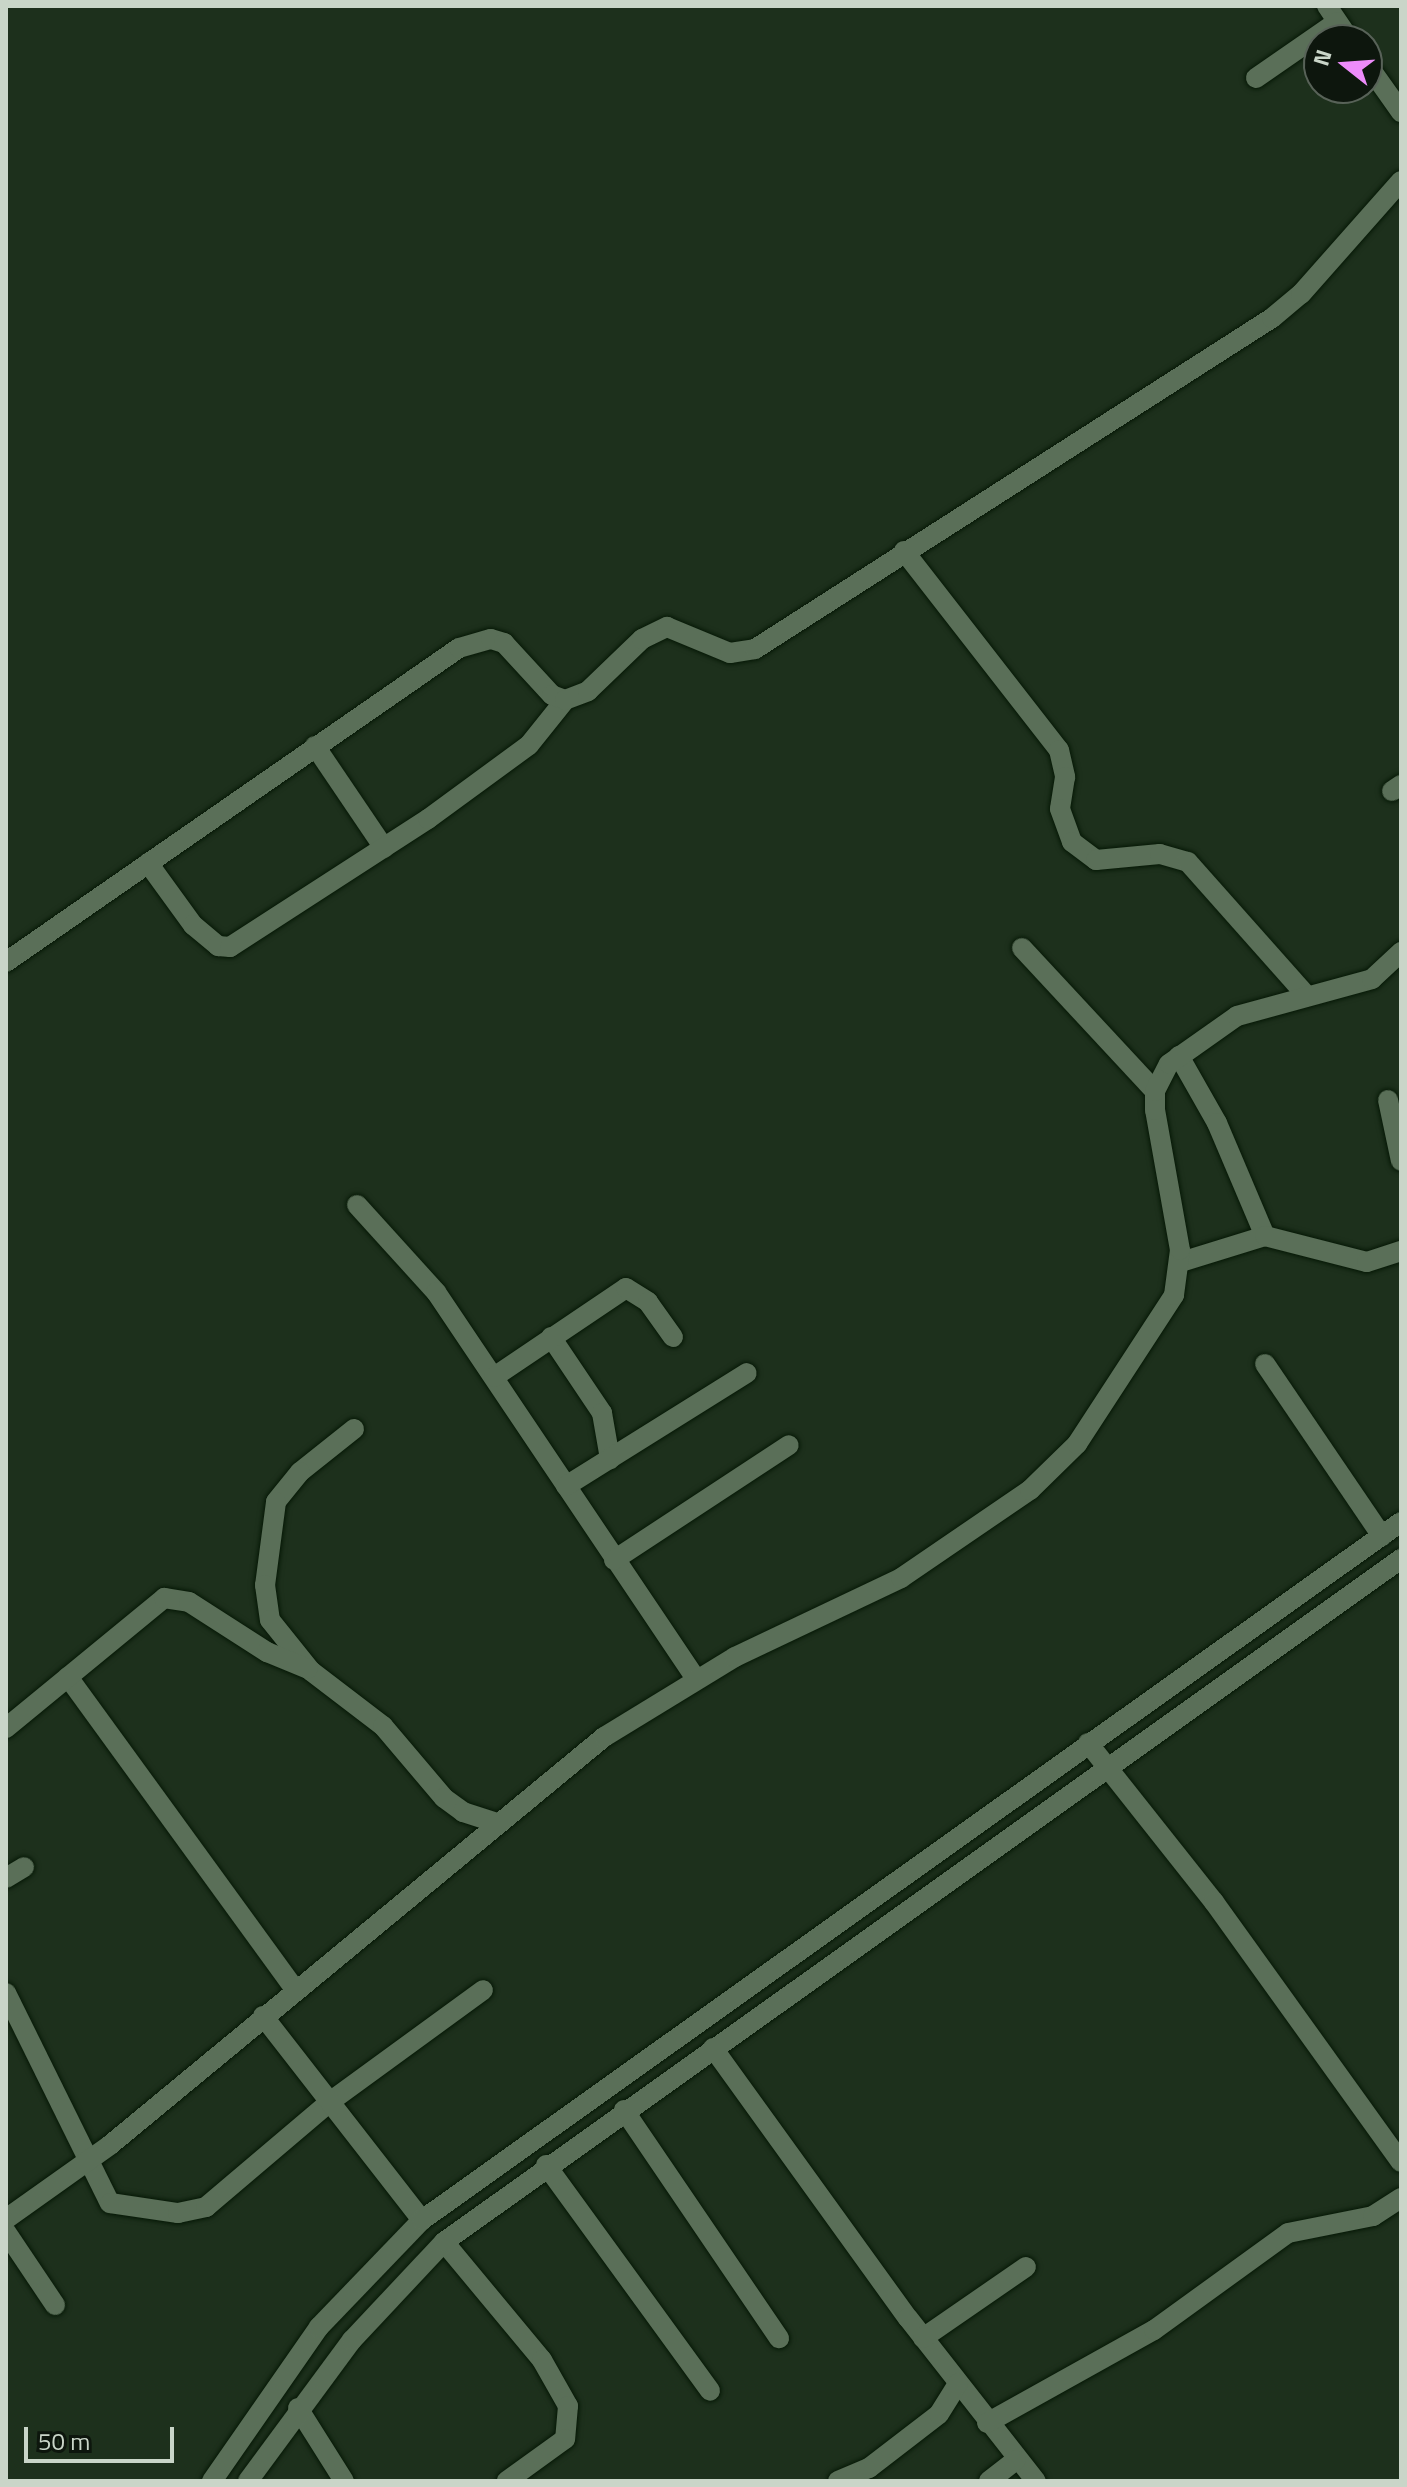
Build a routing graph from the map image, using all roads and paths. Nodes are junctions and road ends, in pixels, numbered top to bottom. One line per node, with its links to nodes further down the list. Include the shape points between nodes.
1 (1332, 14): 2 (street)
2 (1256, 78)
3 (1383, 87): 4 (street)
4 (1401, 112)
5 (1401, 181): 6 (street, via 1301,294 1272,318)
6 (904, 551): 7 (street, via 755,649 730,653 667,627 642,639 588,691); 14 (street, via 1059,750 1065,777 1060,809 1072,842 1096,860 1160,854 1188,862)
7 (565, 700): 8 (street, via 552,695 504,643 477,640); 9 (street, via 529,745)
8 (315, 746): 9 (street); 10 (street)
9 (384, 848): 10 (street, via 230,947 218,946 193,925)
10 (148, 863): 13 (street)
11 (1022, 948): 16 (street)
12 (1401, 952): 14 (street, via 1372,979)
13 (6, 962)
14 (1307, 996): 15 (street, via 1237,1016)
15 (1179, 1056): 16 (street); 20 (street, via 1217,1123)
16 (1155, 1091): 22 (street)
17 (1388, 1100): 18 (street)
18 (1401, 1161)
19 (357, 1205): 27 (street, via 436,1292)
20 (1265, 1236): 21 (street, via 1367,1262); 22 (street)
21 (1401, 1251)
22 (1181, 1262): 38 (street, via 1165,1313 1105,1393 1077,1444 1030,1490 901,1578)
23 (551, 1337): 24 (street, via 626,1288 648,1302); 27 (street); 30 (street, via 602,1413)
24 (673, 1337)
25 (1265, 1364): 33 (street)
26 (747, 1373): 30 (street)
27 (494, 1377): 31 (street)
28 (354, 1429): 36 (street, via 286,1487 270,1522 265,1603 270,1620)
29 (789, 1445): 35 (street)
30 (610, 1459): 31 (street)
31 (566, 1486): 35 (street)
32 (1401, 1522): 33 (street)
33 (1382, 1536): 40 (street)
34 (1401, 1559): 40 (street)
35 (614, 1560): 38 (street)
36 (311, 1671): 37 (street, via 175,1597 153,1604); 41 (street, via 383,1726 444,1798 463,1812)
37 (68, 1677): 39 (street); 42 (street)
38 (696, 1679): 41 (street, via 604,1737)
39 (6, 1728)
40 (1097, 1754): 47 (street); 51 (street, via 1214,1902); 55 (street)
41 (496, 1823): 42 (street)
42 (295, 1990): 45 (street)
43 (483, 1990): 48 (street)
44 (6, 1993): 46 (street)
45 (263, 2016): 48 (street); 50 (street)
46 (13, 2029): 50 (street)
47 (713, 2048): 49 (street); 61 (street)
48 (331, 2101): 50 (street, via 196,2211 120,2209 103,2194); 55 (street)
49 (624, 2110): 52 (street); 60 (street)
50 (87, 2161): 54 (street)
51 (1401, 2162)
52 (546, 2165): 57 (street); 63 (street)
53 (1401, 2198): 65 (street, via 1373,2216 1288,2233 1154,2330)
54 (6, 2219)
55 (422, 2220): 67 (street, via 319,2327)
56 (6, 2232): 59 (street)
57 (444, 2242): 64 (street); 70 (street, via 542,2360 568,2406 565,2439)
58 (1026, 2267): 61 (street)
59 (55, 2305)
60 (779, 2338)
61 (923, 2338): 62 (street)
62 (958, 2384): 65 (street); 71 (street, via 939,2414 869,2468)
63 (710, 2391)
64 (298, 2408): 68 (street); 69 (street)
65 (987, 2423): 66 (street)
66 (1016, 2460): 72 (street); 73 (street)
67 (212, 2481)
68 (248, 2481)
69 (344, 2481)
70 (507, 2481)
71 (838, 2481)
72 (989, 2481)
73 (1036, 2481)

